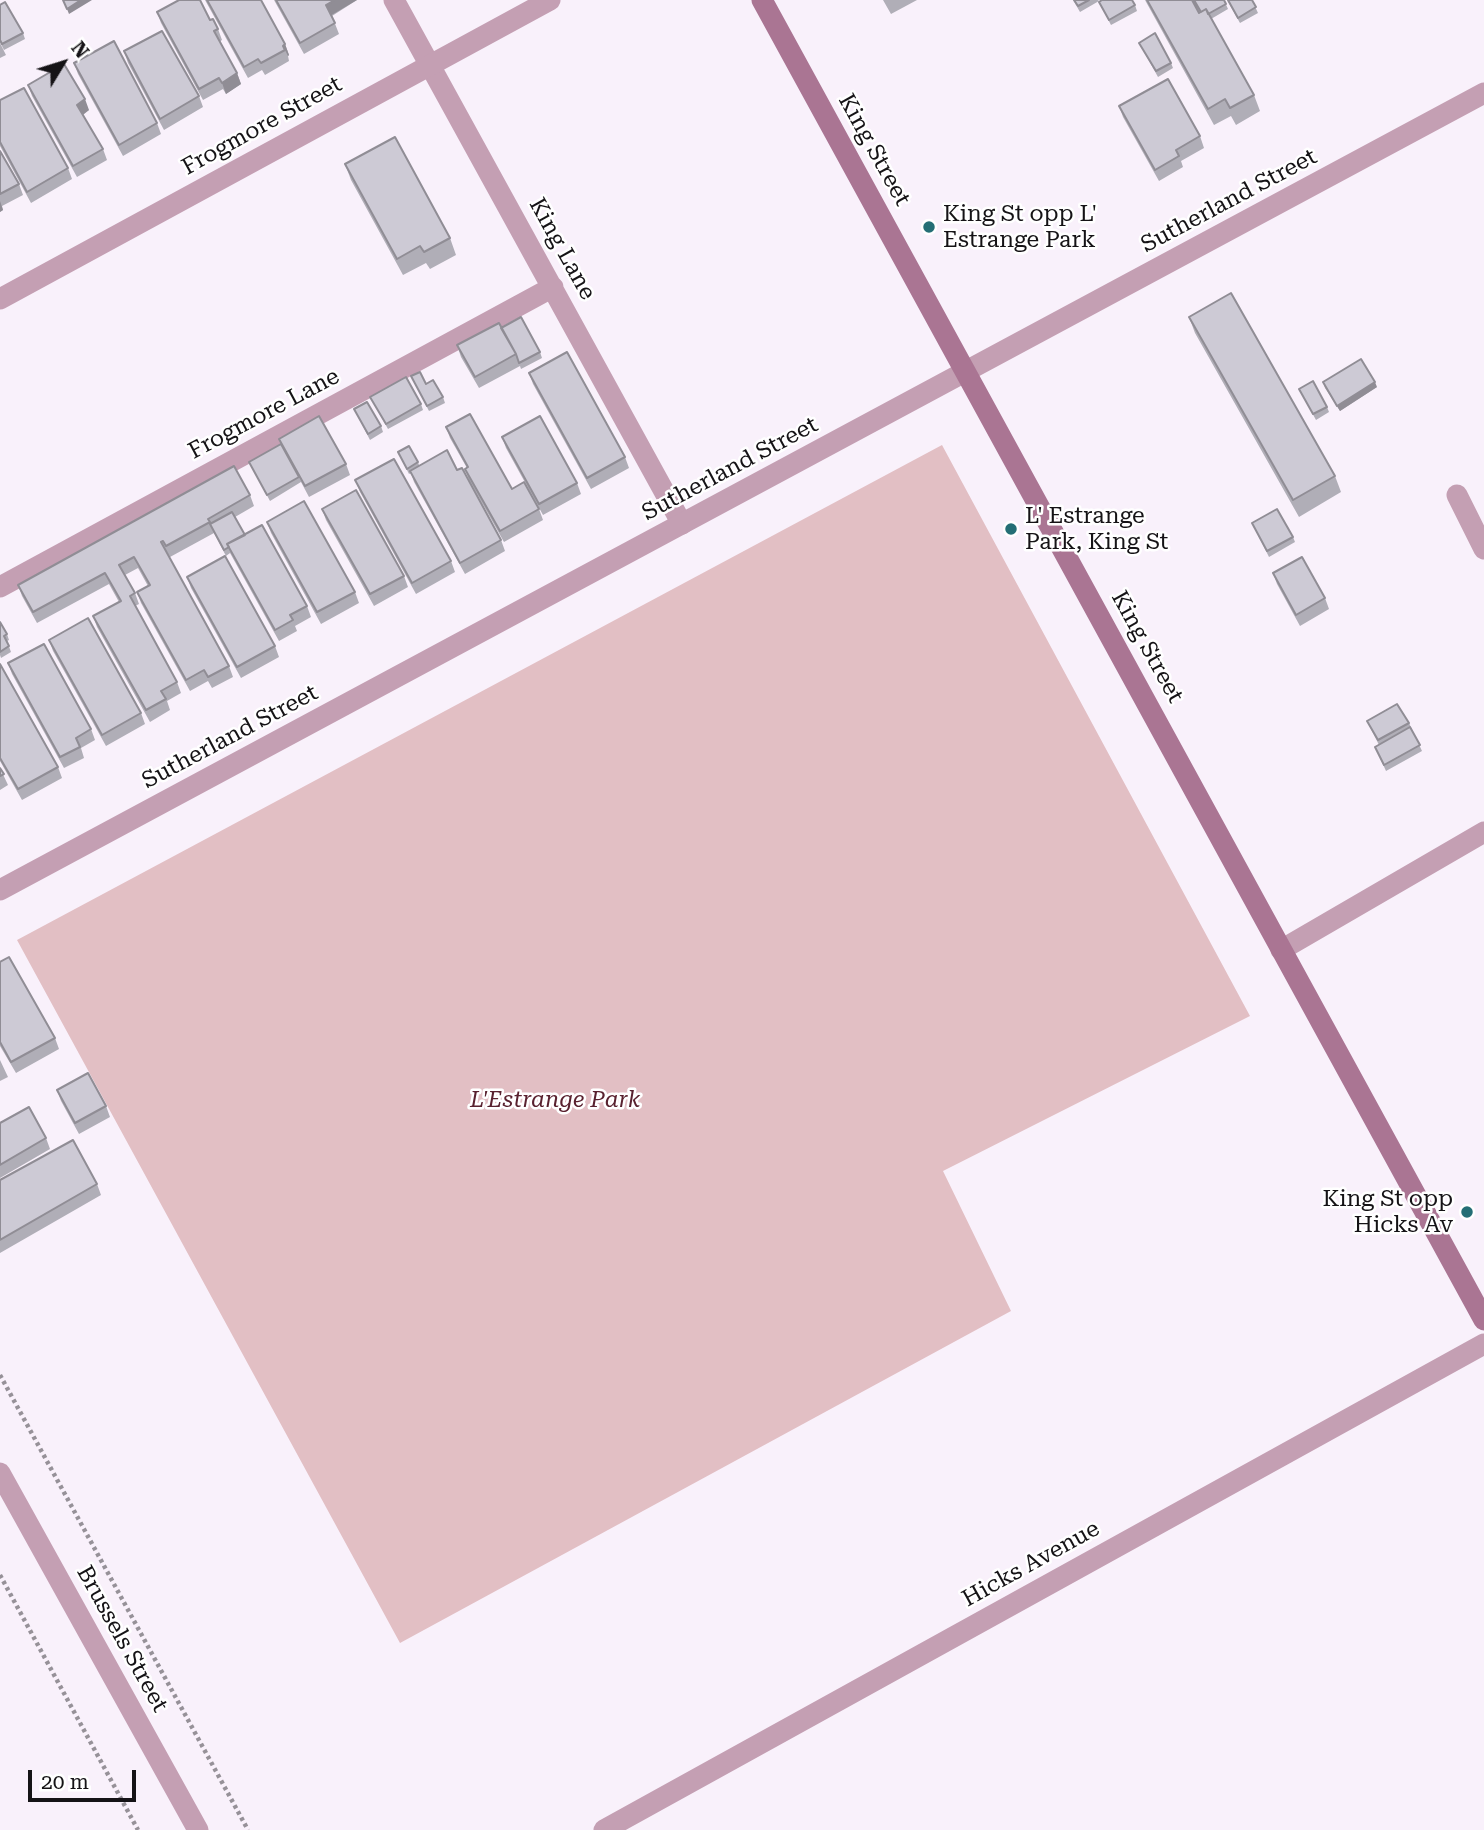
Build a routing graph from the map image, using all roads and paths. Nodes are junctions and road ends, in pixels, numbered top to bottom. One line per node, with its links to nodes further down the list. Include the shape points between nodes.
1 (394, 0): 4 (street, King Lane)
2 (550, 0): 4 (street, Frogmore Street)
3 (762, 0): 8 (main road, King Street)
4 (431, 65): 6 (street, King Lane); 7 (street, Frogmore Street)
5 (1484, 93): 8 (street, Sutherland Street)
6 (553, 287): 10 (street, King Lane); 12 (street, Frogmore Lane)
7 (0, 299)
8 (966, 372): 10 (street, Sutherland Street); 15 (main road, King Street)
9 (1457, 495): 11 (street)
10 (682, 524): 14 (street, Sutherland Street)
11 (1484, 549)
12 (0, 587)
13 (1484, 832): 15 (street)
14 (0, 890)
15 (1281, 950): 16 (main road, King Street)
16 (1484, 1320)
17 (1484, 1344): 24 (street, Hicks Avenue)
18 (0, 1375): 23 (path)
19 (0, 1474): 22 (street, Brussels Street)
20 (0, 1575): 21 (path)
21 (138, 1830)
22 (198, 1830)
23 (248, 1830)
24 (604, 1830)

